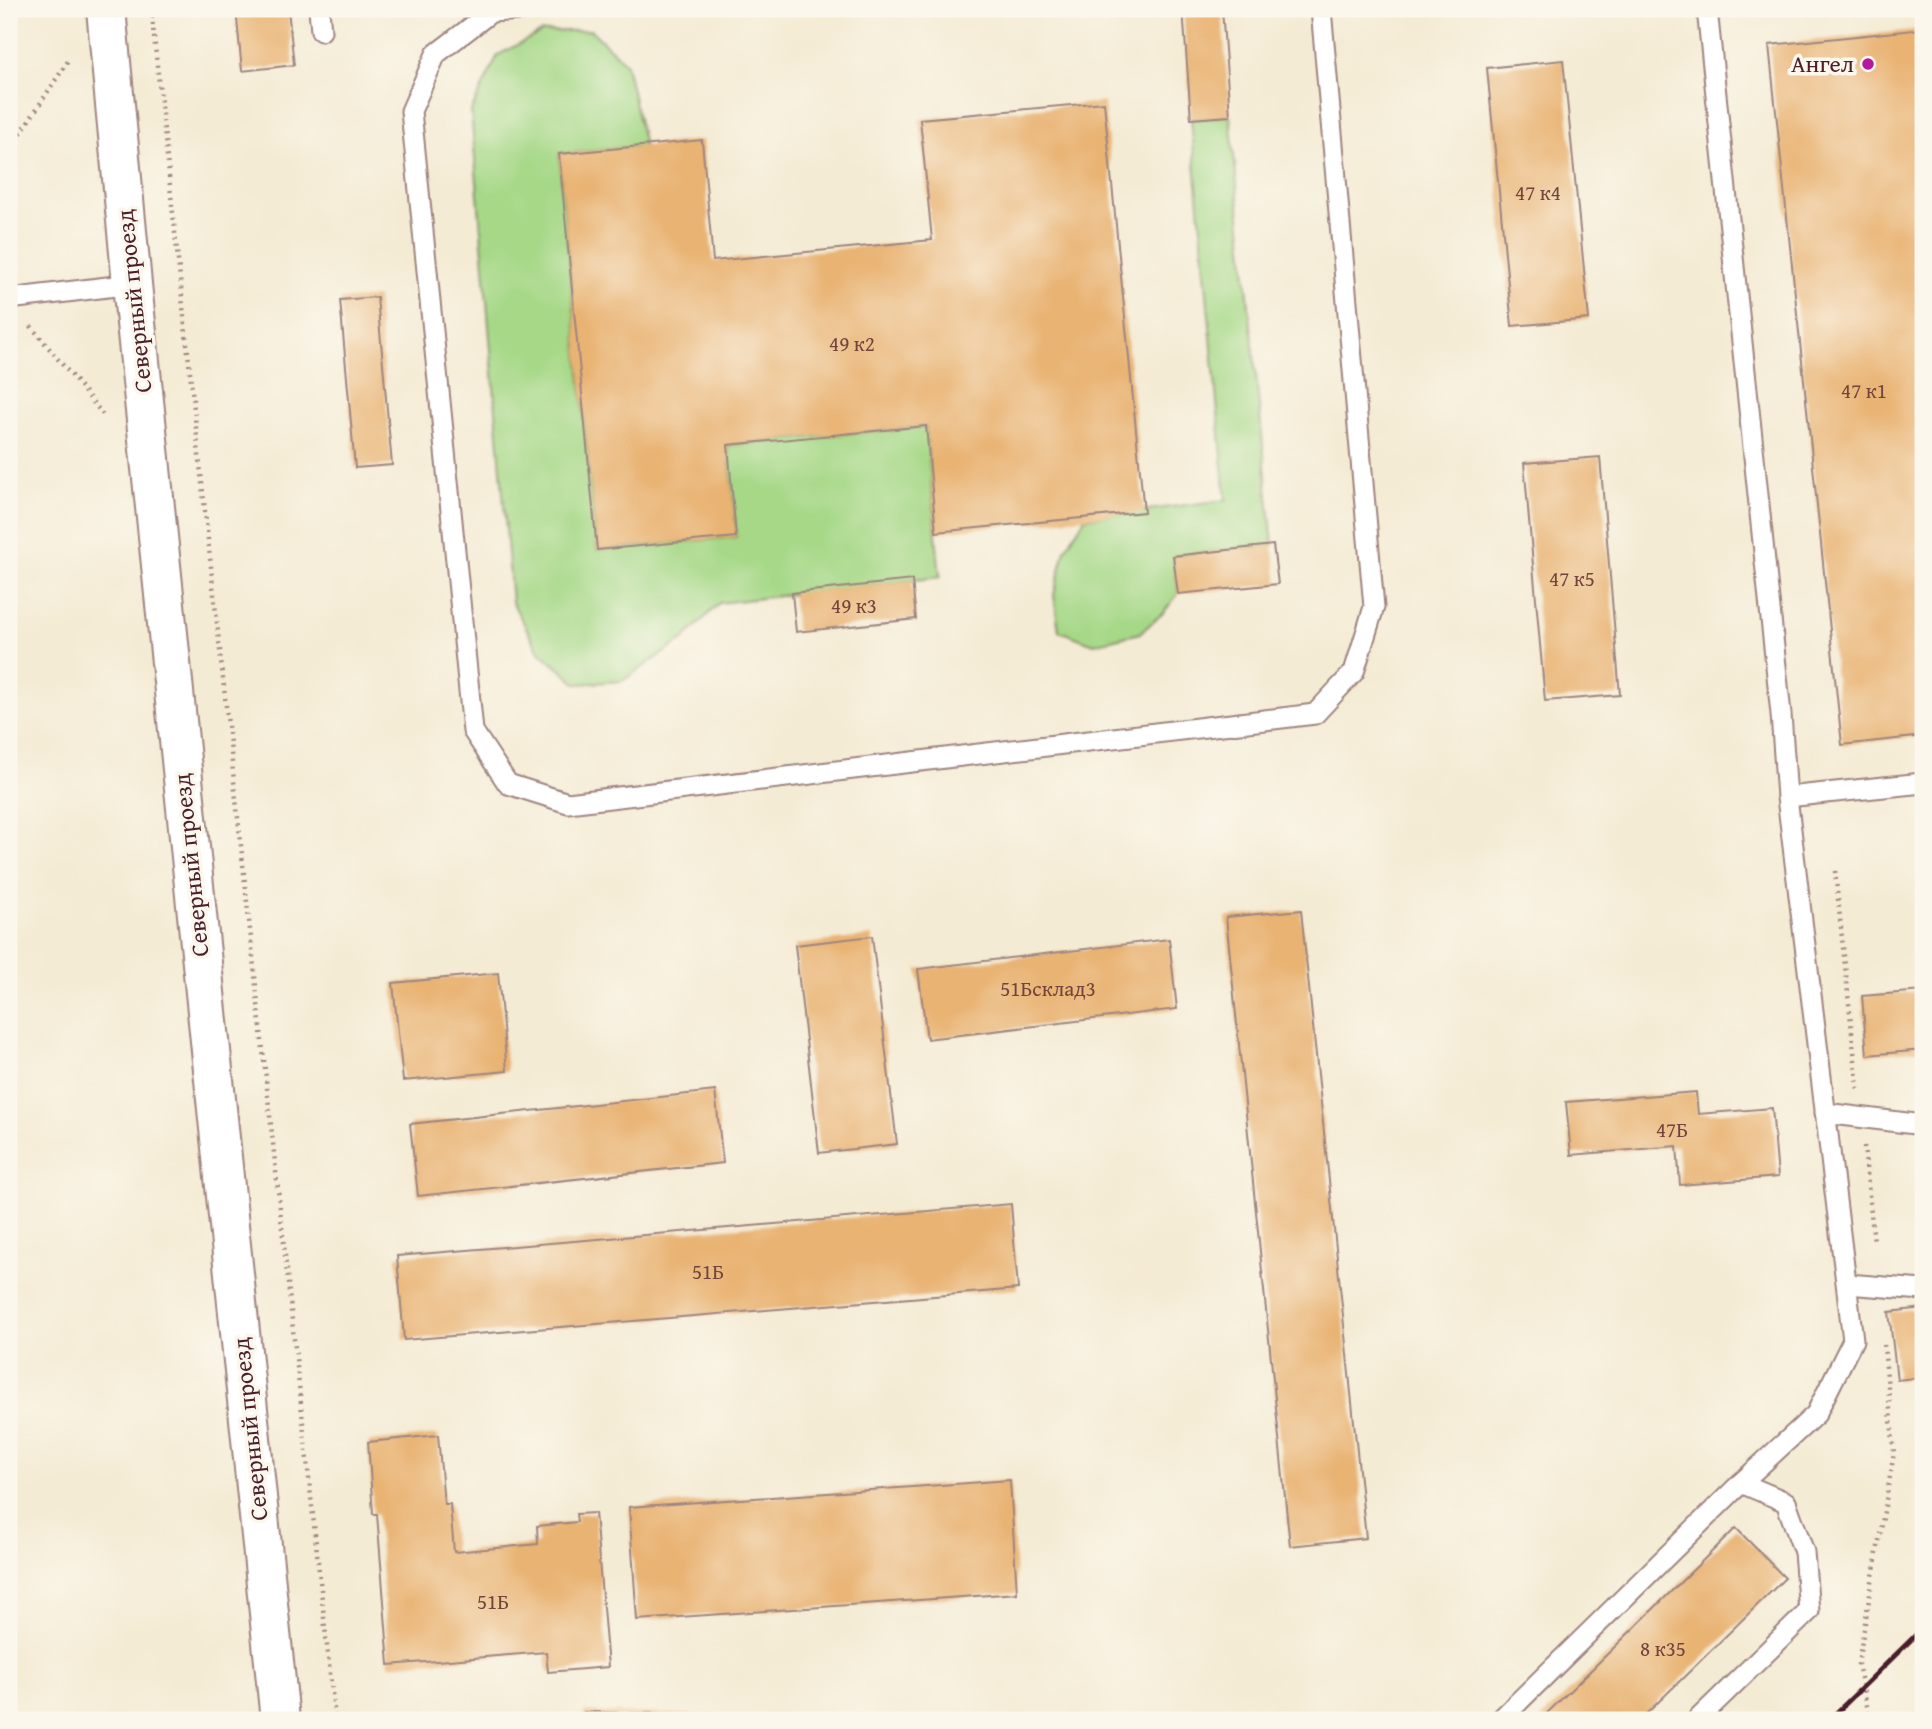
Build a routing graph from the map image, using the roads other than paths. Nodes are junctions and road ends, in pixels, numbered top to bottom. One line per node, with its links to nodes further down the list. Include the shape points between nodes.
1 (106, 9): 7 (street, Северный проезд)
2 (319, 9): 6 (lane)
3 (536, 9): 4 (lane, via 491,12 436,54 411,111 473,731 508,784 568,803 1314,714 1354,672 1374,607)
4 (1321, 9)
5 (1707, 9): 10 (lane)
6 (321, 31)
7 (132, 284): 8 (lane); 16 (street, Северный проезд)
8 (9, 299)
9 (1923, 783): 10 (lane)
10 (1787, 797): 11 (lane)
11 (1825, 1113): 12 (lane); 13 (lane)
12 (1923, 1125)
13 (1847, 1284): 14 (lane); 15 (lane, via 1853,1340 1816,1414)
14 (1923, 1290)
15 (1741, 1483): 17 (lane); 18 (lane, via 1786,1502 1804,1552 1809,1611)
16 (280, 1720)
17 (1500, 1720)
18 (1697, 1720)

